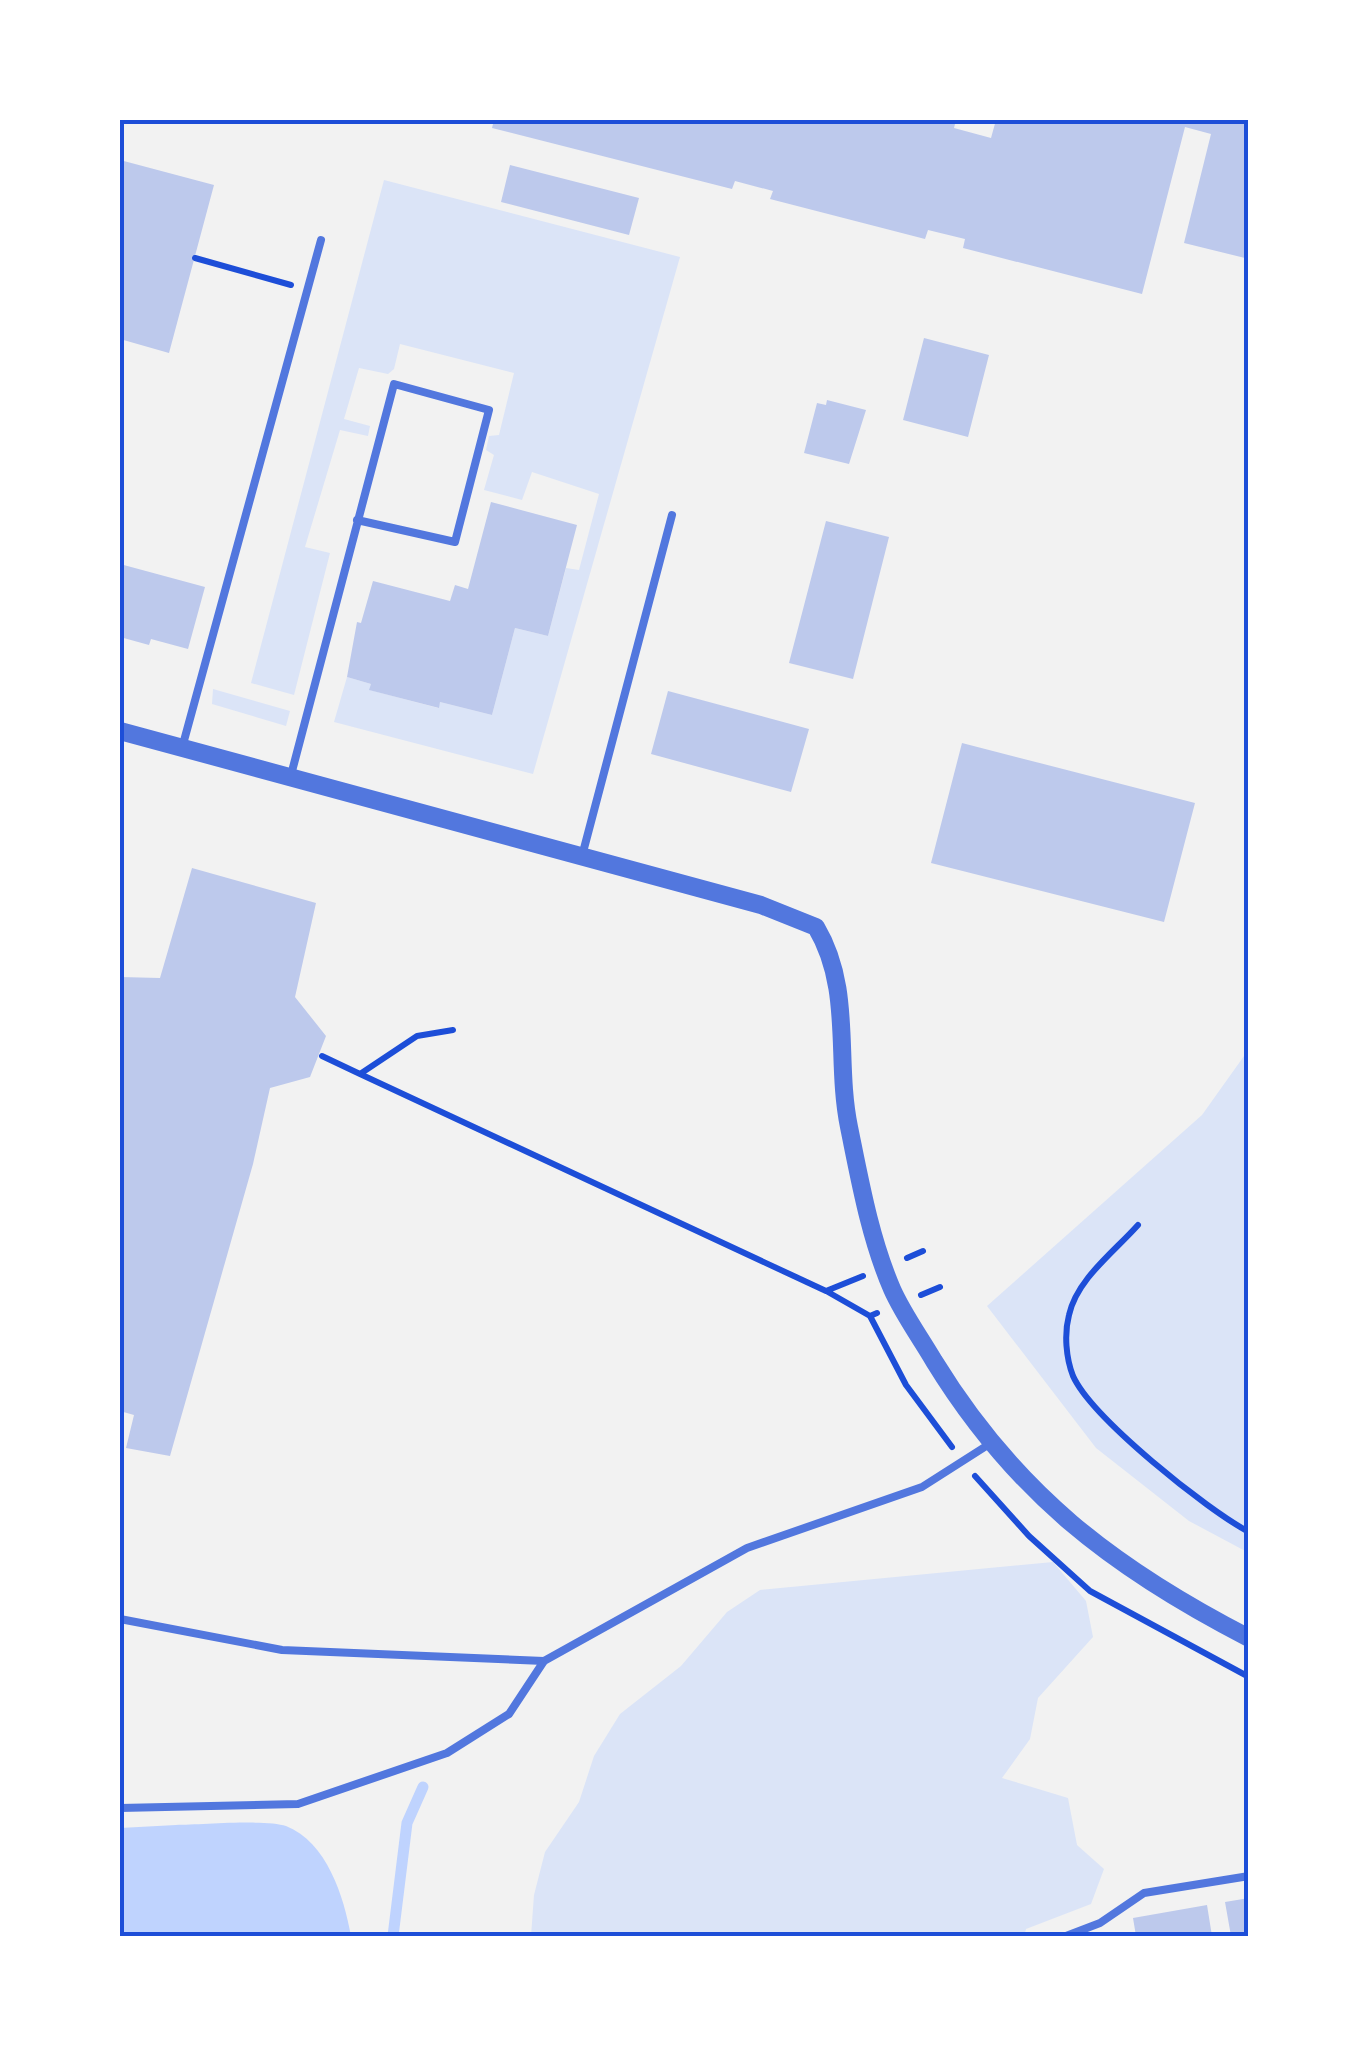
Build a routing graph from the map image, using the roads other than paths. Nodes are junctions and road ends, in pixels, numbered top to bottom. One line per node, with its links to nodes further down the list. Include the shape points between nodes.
1 (320, 240): 5 (lane)
2 (672, 514): 7 (lane)
3 (357, 520): 3 (lane, via 394,384 488,410 456,542); 6 (lane)
4 (120, 731): 5 (street)
5 (182, 748): 6 (street)
6 (290, 780): 7 (street)
7 (582, 856): 8 (street, via 782,910 816,927 837,972 845,1108 884,1267 906,1315)
8 (991, 1443): 10 (street, via 1036,1495 1100,1548 1169,1597); 11 (lane, via 922,1487 747,1548)
9 (120, 1618): 11 (lane, via 282,1650)
10 (1249, 1638)
11 (544, 1661): 12 (lane, via 510,1714 428,1759 298,1804)
12 (120, 1808)
13 (1249, 1876): 14 (lane, via 1144,1894)
14 (1066, 1936)

